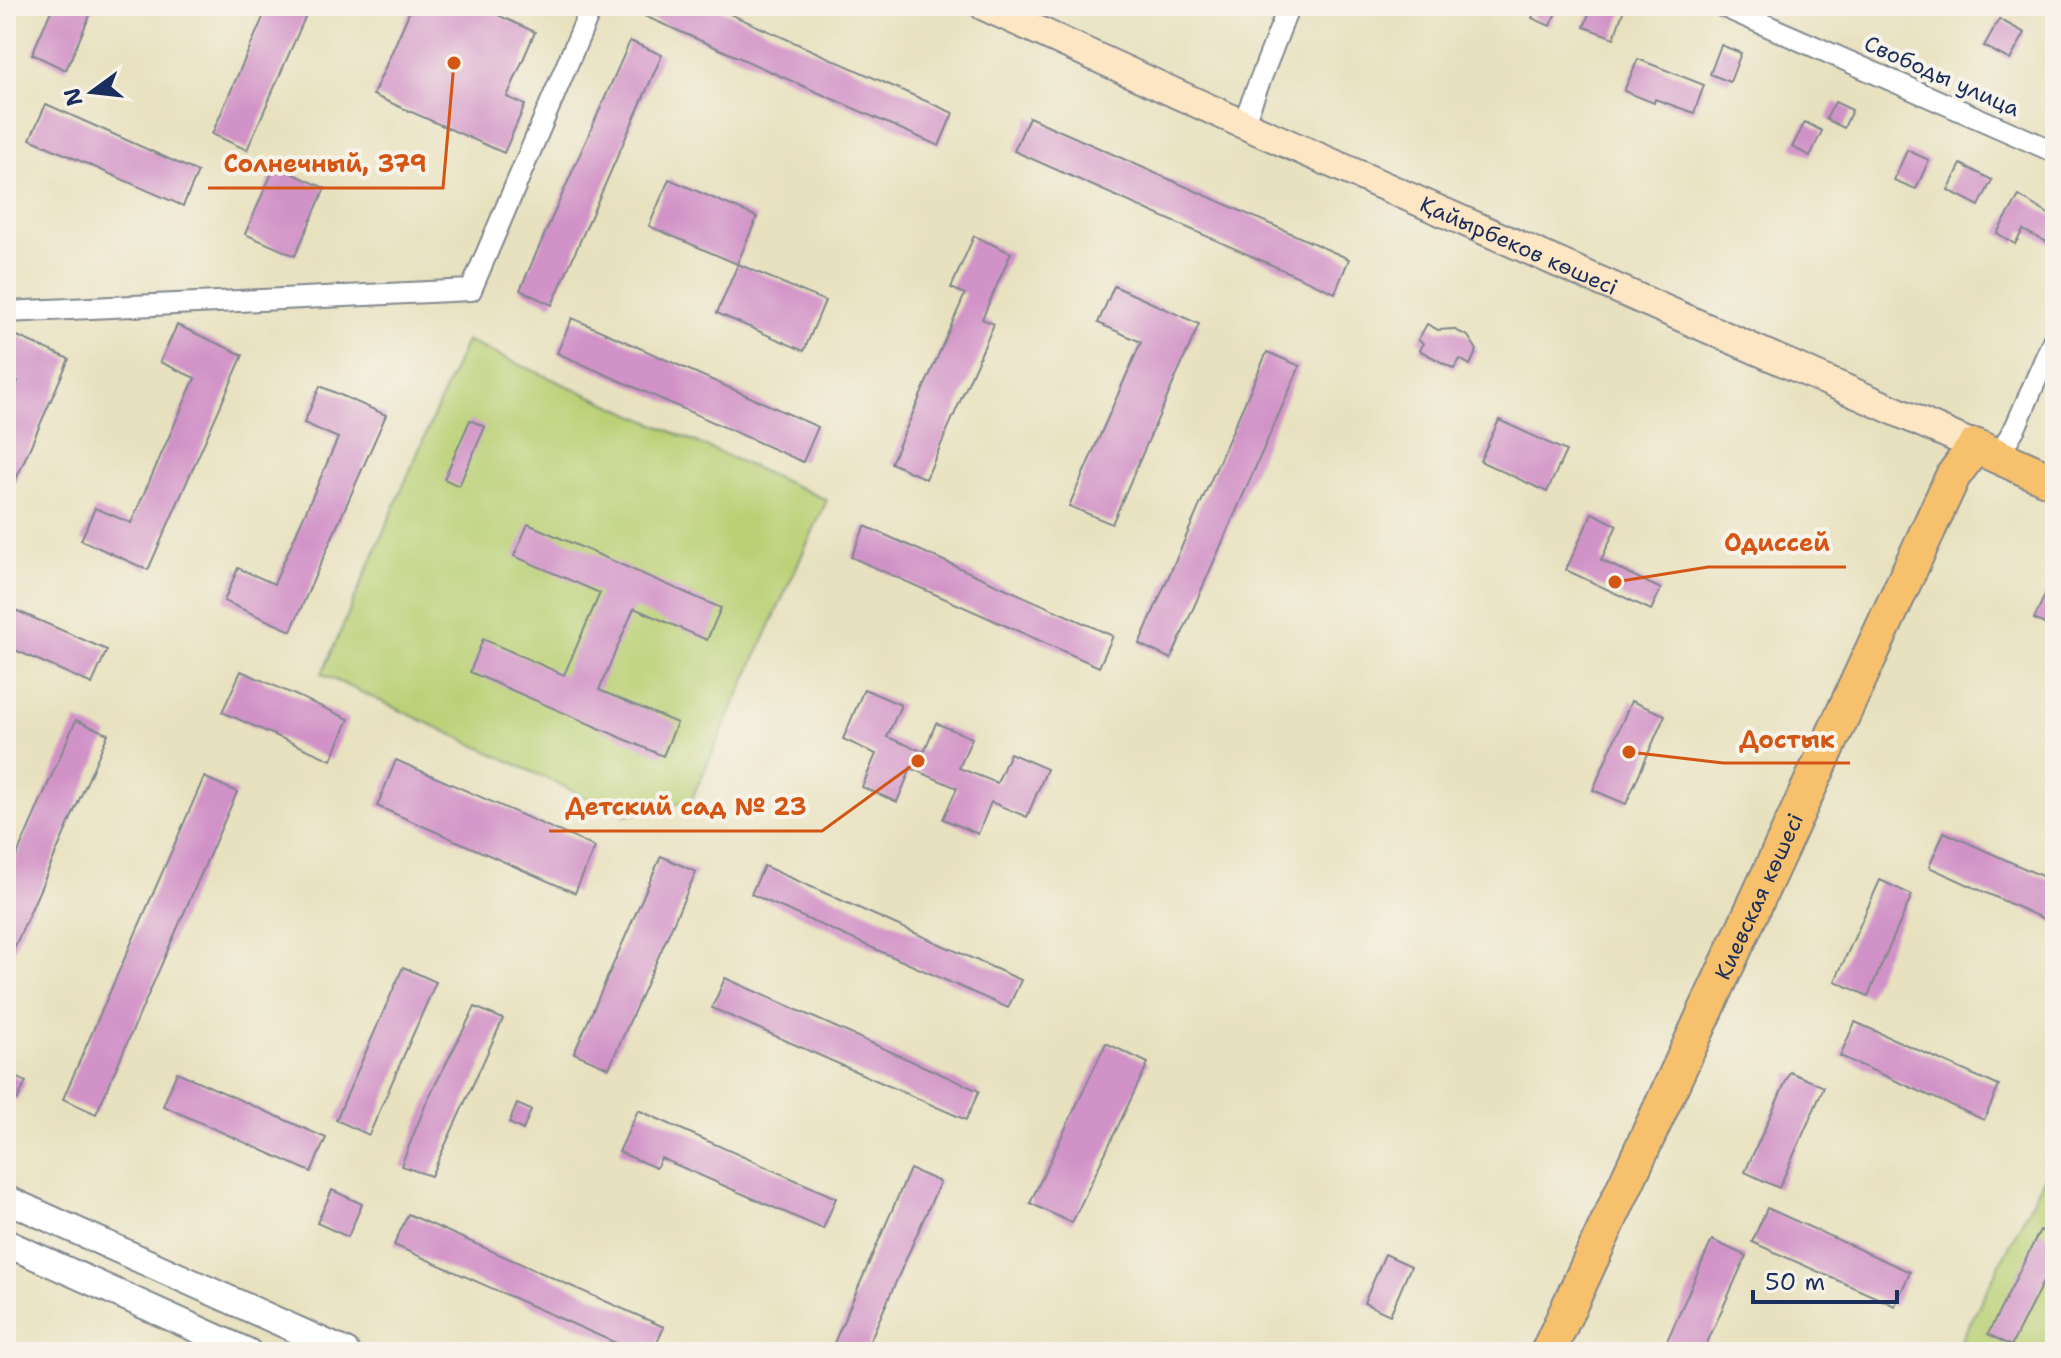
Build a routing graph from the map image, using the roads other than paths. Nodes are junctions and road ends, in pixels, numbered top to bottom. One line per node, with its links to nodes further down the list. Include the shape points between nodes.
1 (592, 6): 7 (street, via 471,290)
2 (984, 6): 5 (main road, Қайырбеков көшесі)
3 (1289, 6): 5 (street)
4 (1722, 6): 6 (street, Свободы улица)
5 (1243, 124): 9 (main road, Қайырбеков көшесі)
6 (2055, 152)
7 (6, 312)
8 (2055, 336): 9 (street, via 2016,426)
9 (1987, 451): 10 (highway, Қайырбеков көшесі); 15 (highway, Киевская көшесі, via 1953,476)
10 (2055, 482)
11 (6, 1199): 14 (street)
12 (6, 1243): 13 (street)
13 (248, 1352)
14 (346, 1352)
15 (1548, 1352)

